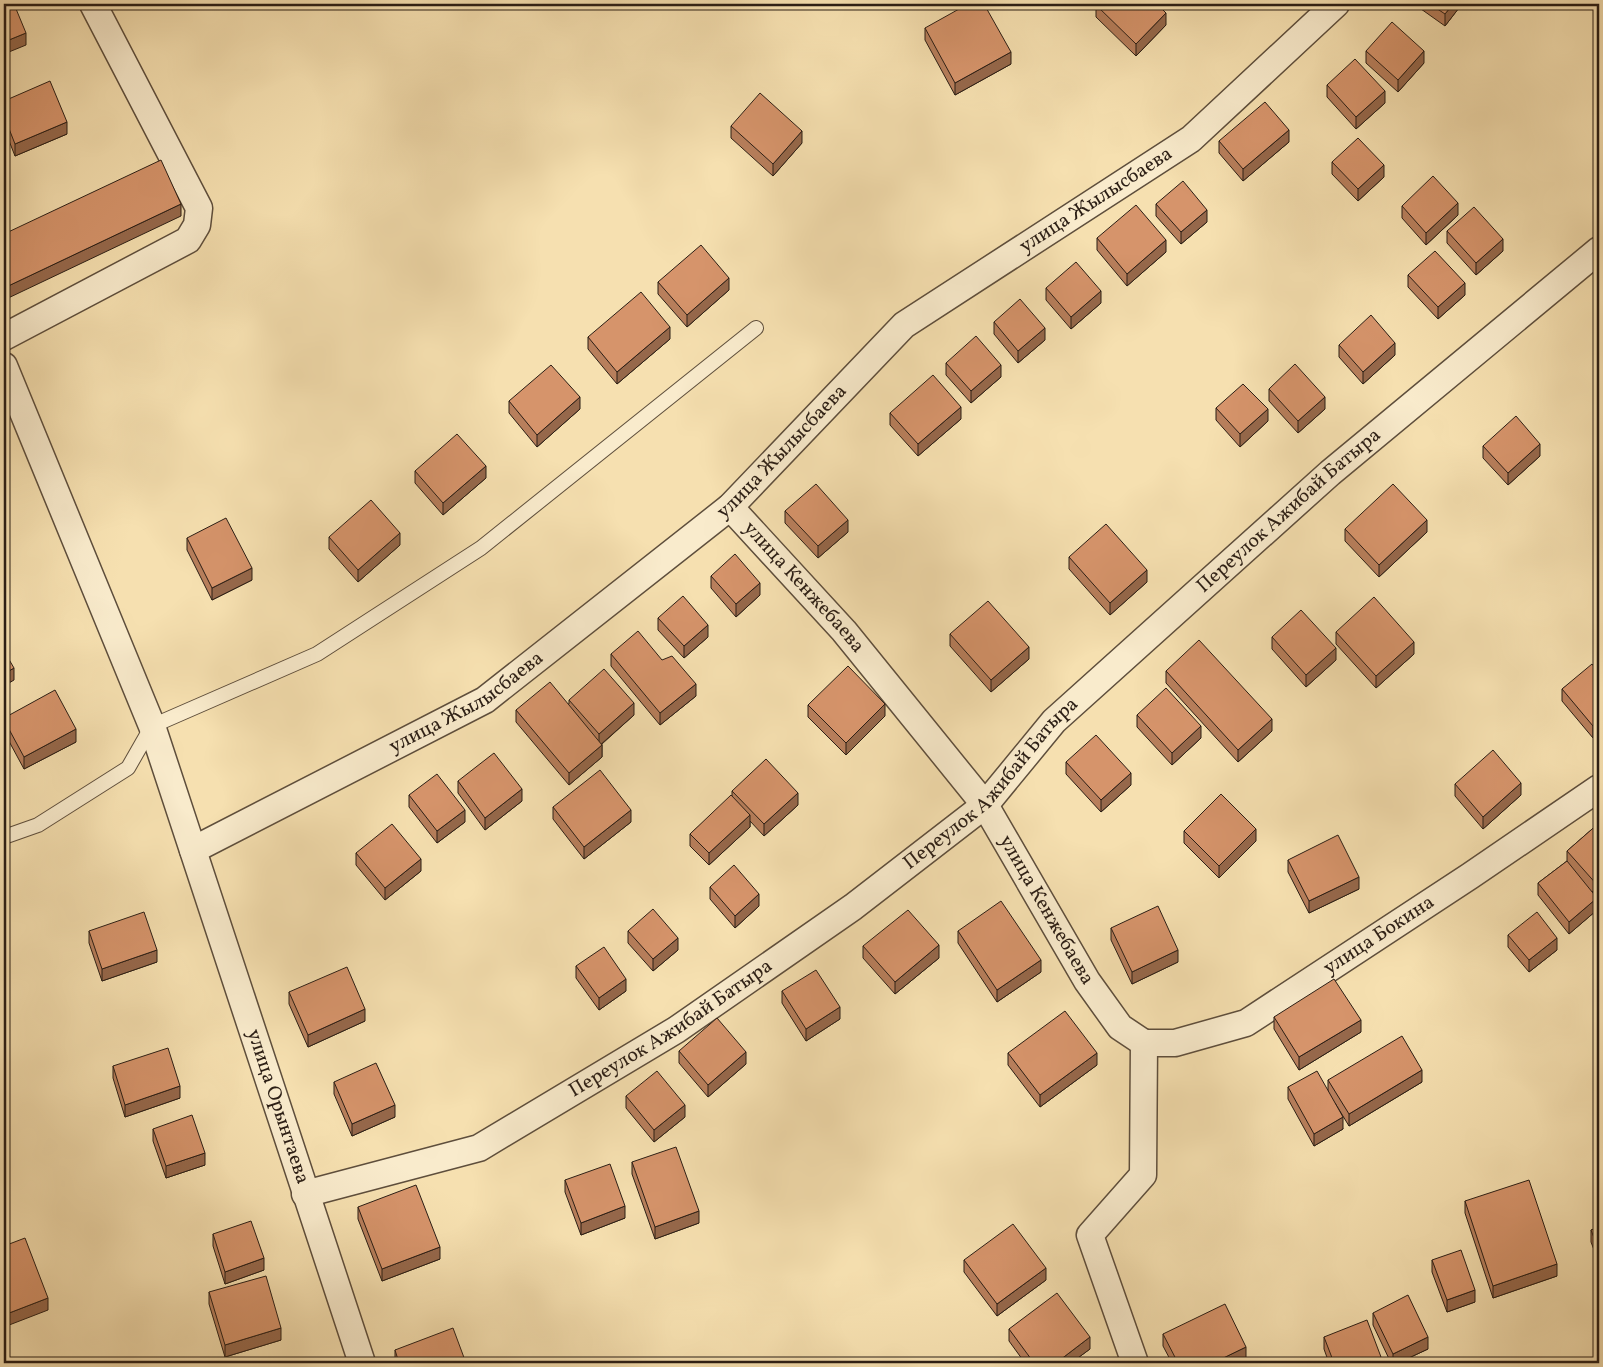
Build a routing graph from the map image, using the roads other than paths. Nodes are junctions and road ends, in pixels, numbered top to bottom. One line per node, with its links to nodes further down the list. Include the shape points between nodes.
1 (93, 4): 5 (street, via 199,208 197,225 188,240)
2 (1336, 4): 7 (street, улица Жылысбаева, via 1191,139 904,325)
3 (1599, 250): 10 (street, Переулок Ажибай Батыра, via 1330,473 1054,721)
4 (756, 328): 8 (lane, via 481,548 317,654)
5 (4, 337)
6 (4, 366): 8 (street, улица Орынтаева)
7 (730, 507): 10 (street, улица Кенжебаева, via 844,631); 12 (street, улица Жылысбаева, via 485,700)
8 (152, 726): 11 (lane, via 128,768 38,825); 12 (street, улица Орынтаева)
9 (1599, 788): 13 (street, улица Бокина, via 1246,1023 1175,1043)
10 (985, 805): 13 (street, улица Кенжебаева, via 1087,981 1120,1026); 14 (street, Переулок Ажибай Батыра, via 853,907 676,1030 479,1148)
11 (4, 837)
12 (193, 850): 14 (street, улица Орынтаева)
13 (1144, 1043): 16 (street, via 1143,1175 1090,1235)
14 (305, 1194): 15 (street, улица Орынтаева)
15 (362, 1363)
16 (1135, 1363)

